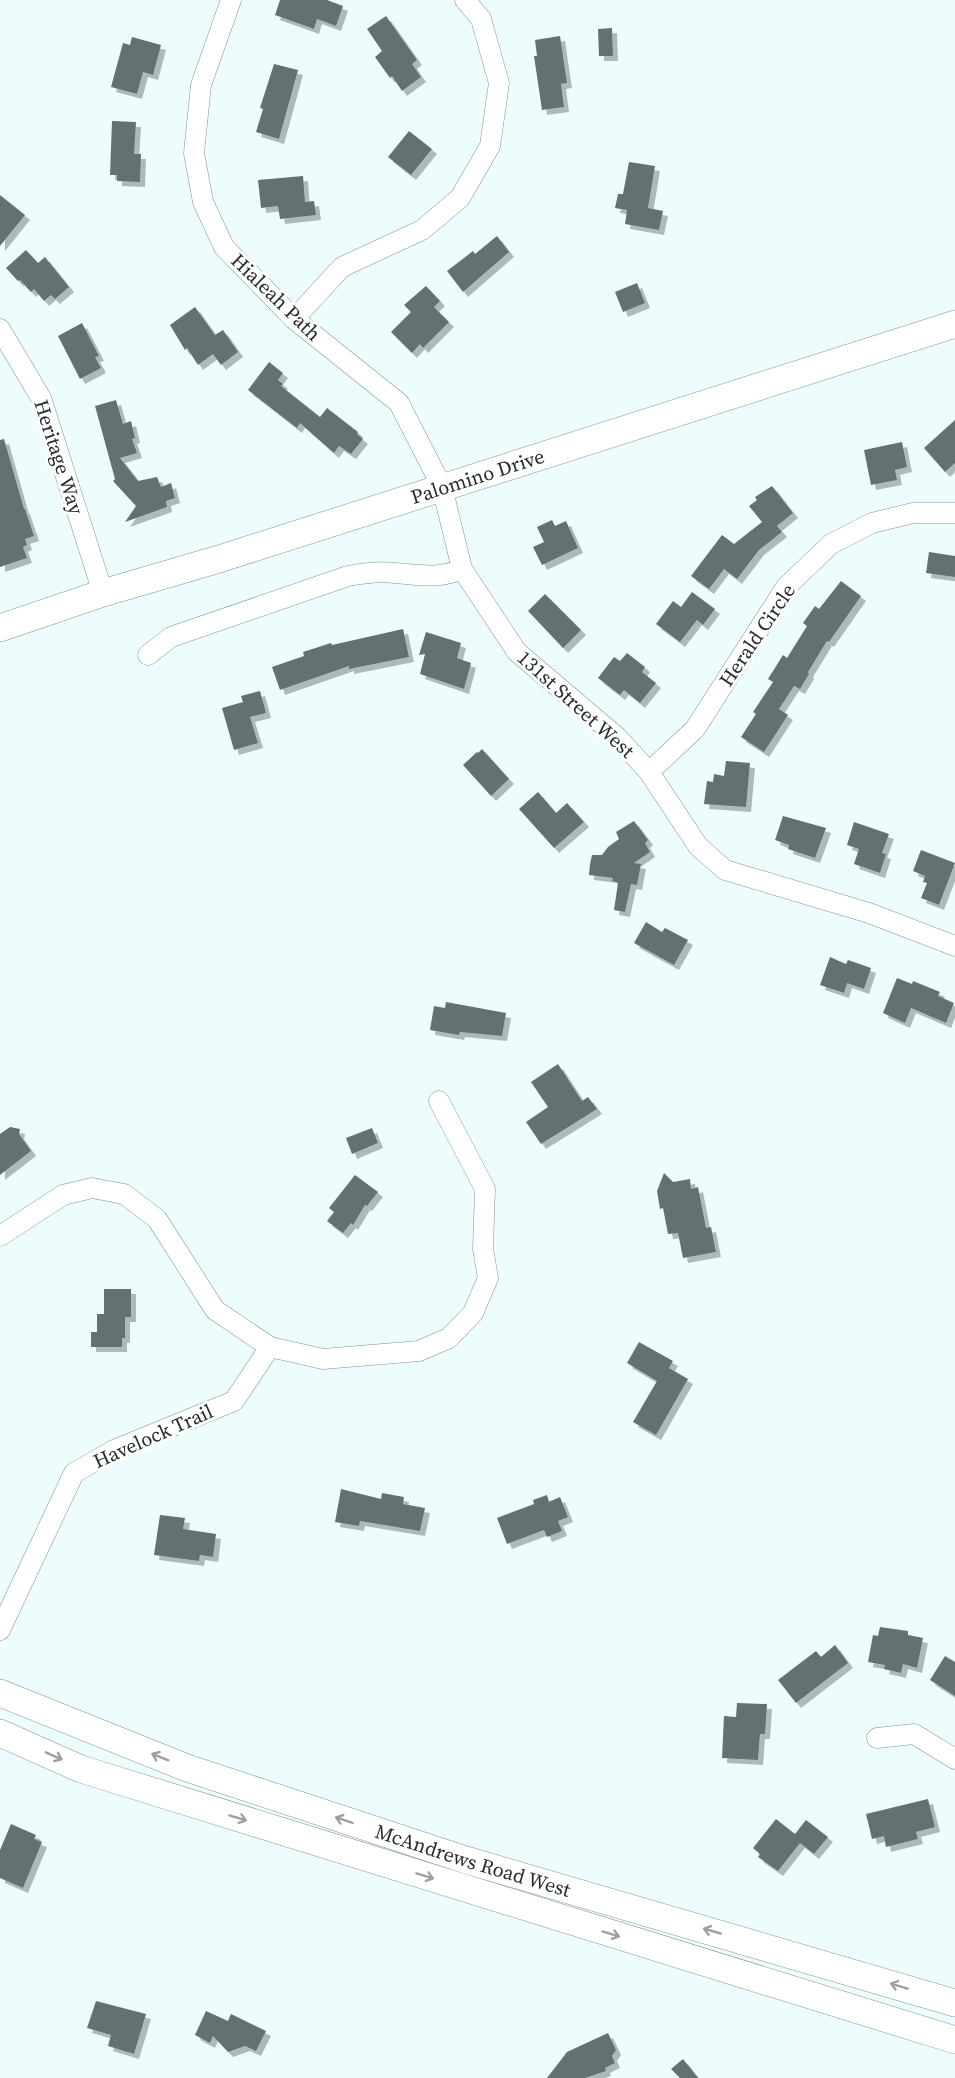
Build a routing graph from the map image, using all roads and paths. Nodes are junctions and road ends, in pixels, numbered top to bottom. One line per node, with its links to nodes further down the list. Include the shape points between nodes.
1 (231, 0): 3 (street, Hialeah Path, via 201,86 194,153 203,202 224,248)
2 (465, 0): 3 (street, via 482,19 499,83 490,146 460,198 422,230 342,267)
3 (294, 319): 6 (street, Hialeah Path, via 399,403)
4 (955, 324): 6 (main road, Palomino Drive)
5 (0, 329): 9 (street, Heritage Way, via 41,398)
6 (442, 487): 8 (street, 131st Street West); 9 (main road, Palomino Drive)
7 (955, 513): 12 (street, Herald Circle, via 912,513 872,523 831,544 786,587 695,729)
8 (462, 569): 11 (street, via 426,577 396,572 348,576 171,637); 12 (street, 131st Street West, via 518,652 617,737)
9 (104, 593): 10 (main road, Palomino Drive)
10 (0, 628)
11 (148, 655)
12 (649, 772): 13 (street, 131st Street West, via 698,846 725,870 869,913)
13 (955, 946)
14 (439, 1101): 16 (street, via 485,1189 483,1249 488,1278 473,1313 449,1338 419,1351 323,1359)
15 (0, 1236): 16 (street, via 63,1195 92,1188 124,1194 157,1219 215,1310)
16 (270, 1347): 17 (street, Havelock Trail, via 234,1401 114,1450 74,1473)
17 (0, 1630)
18 (0, 1693): 22 (main road, McAndrews Road West, one-way to 18, via 466,1860 187,1768)
19 (0, 1733): 23 (main road, McAndrews Road West, one-way to 23, via 81,1769)
20 (877, 1738): 21 (street, via 914,1734)
21 (955, 1759)
22 (955, 2003)
23 (955, 2040)

